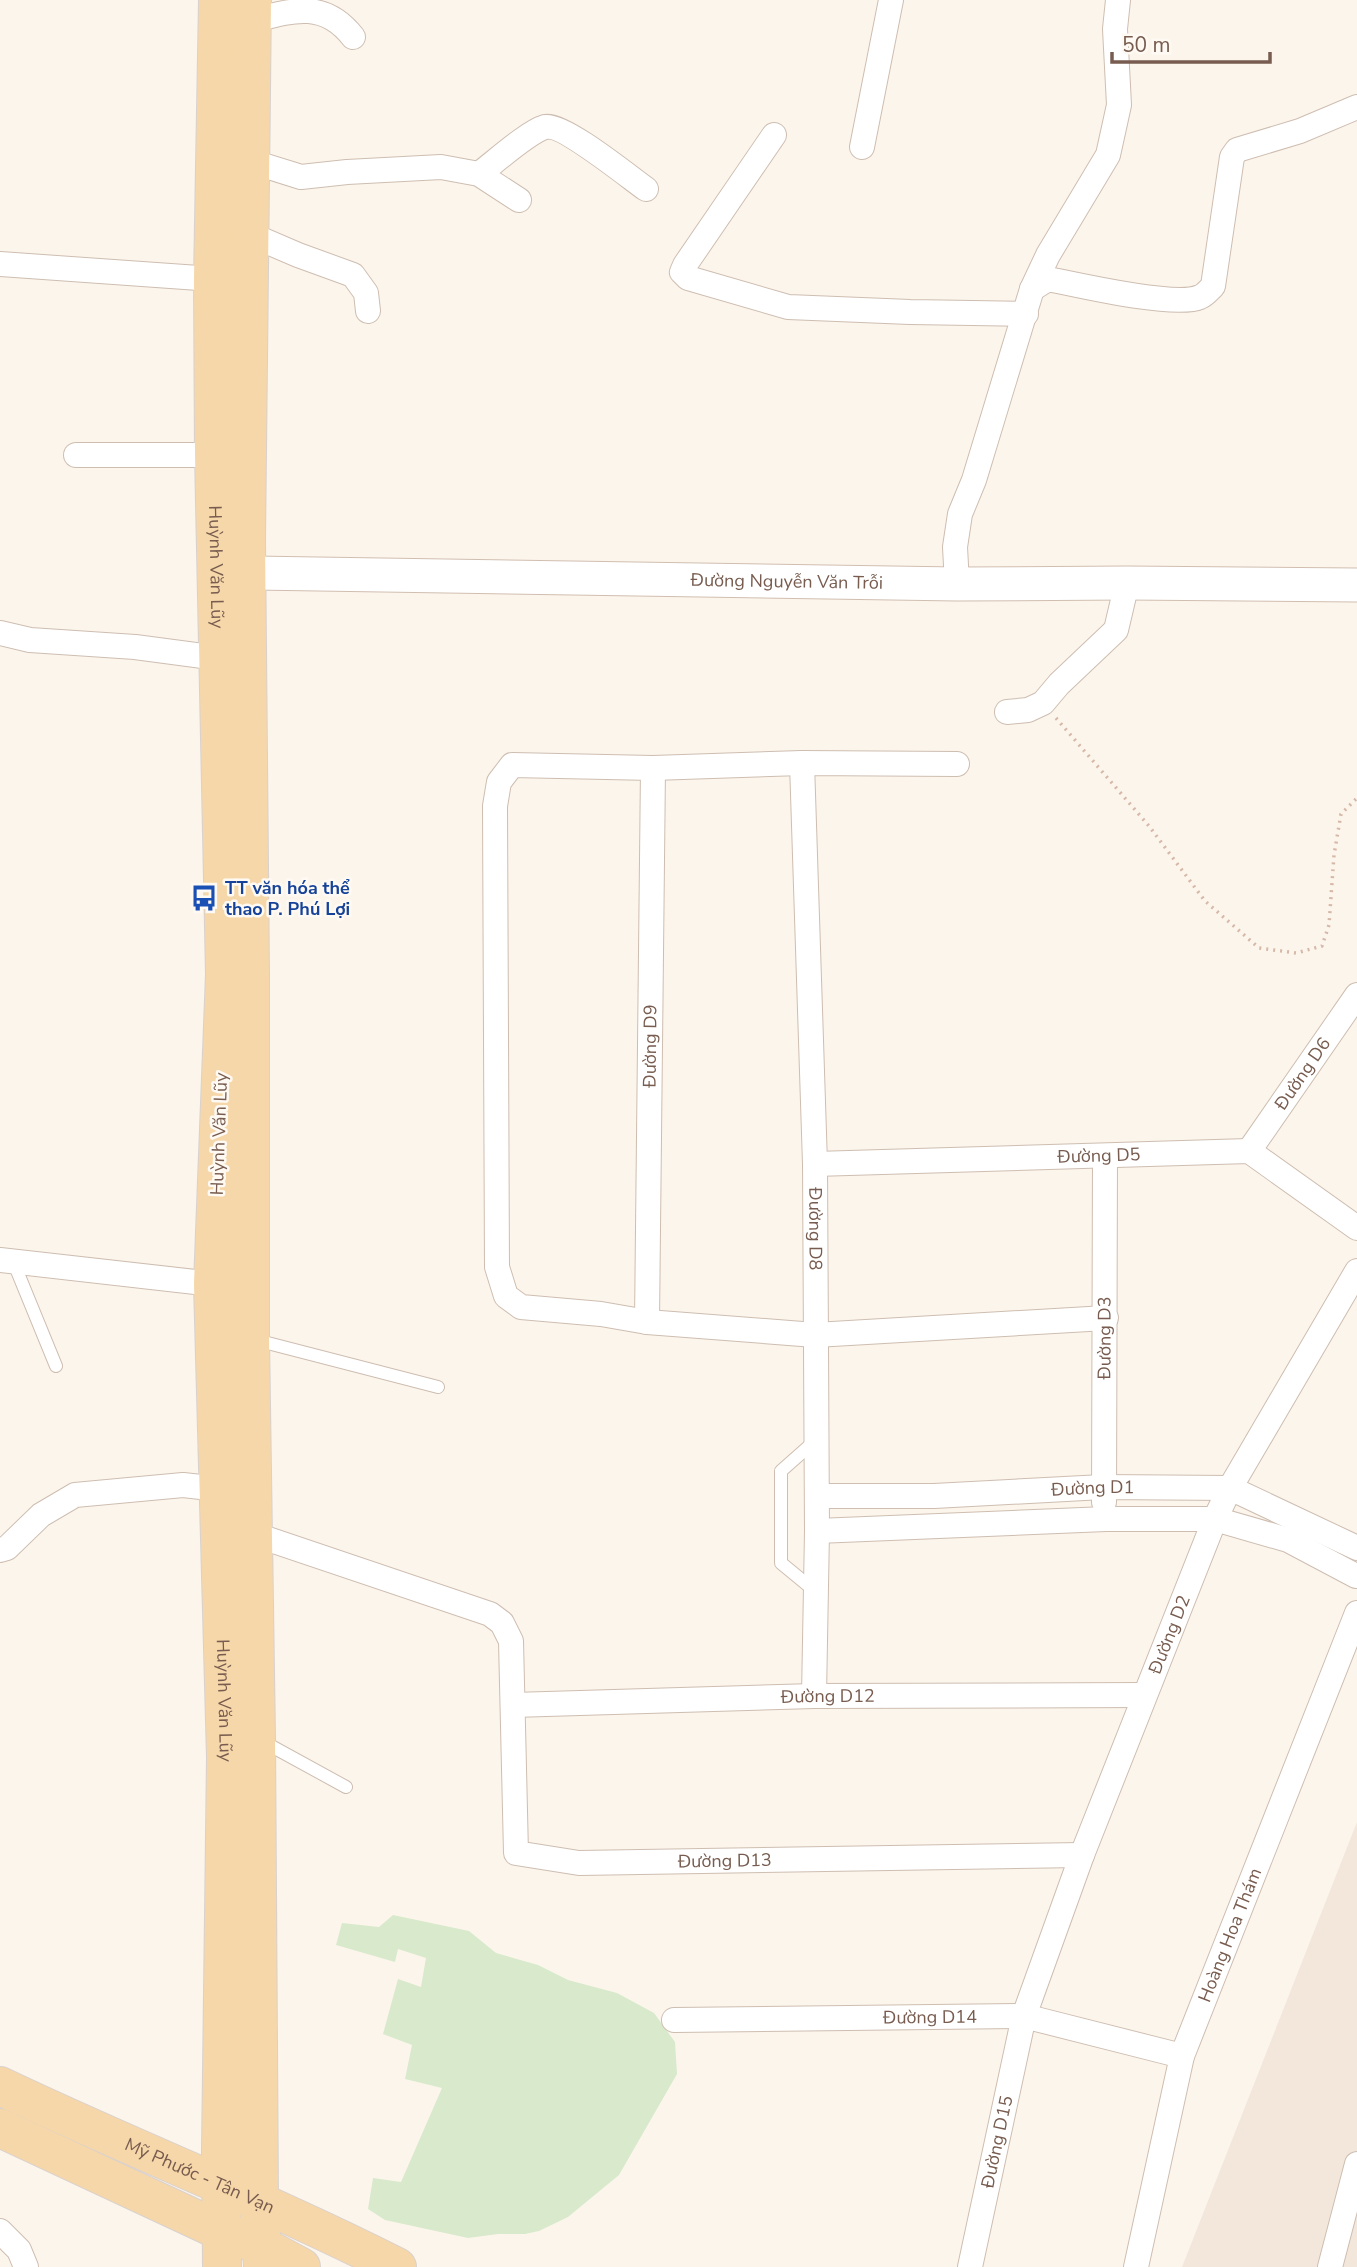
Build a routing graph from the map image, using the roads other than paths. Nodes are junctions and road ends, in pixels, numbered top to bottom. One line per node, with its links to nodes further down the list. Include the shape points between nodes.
1 (218, 0): 15 (main road, Huỳnh Văn Lũy)
2 (891, 0): 8 (street)
3 (1118, 0): 16 (street, via 1119,105 1108,155)
4 (252, 11): 5 (street, via 304,6 344,24); 9 (main road, Huỳnh Văn Lũy)
5 (353, 37)
6 (1357, 107): 16 (street, via 1237,150 1232,157 1213,286 1201,297 1180,300 1048,279)
7 (774, 135): 18 (street, via 685,265 682,272 688,278 788,307)
8 (862, 148)
9 (250, 161): 10 (street, via 301,177 441,167); 13 (main road, Huỳnh Văn Lũy)
10 (479, 174): 11 (street, via 534,132 554,127); 12 (street)
11 (646, 189)
12 (519, 200)
13 (249, 234): 17 (street, via 354,275 366,293); 21 (main road, Huỳnh Văn Lũy)
14 (0, 264): 15 (street)
15 (213, 279): 20 (main road, Huỳnh Văn Lũy)
16 (1032, 289): 18 (street)
17 (369, 311)
18 (1026, 314): 23 (street, via 960,514 955,547)
19 (76, 455): 20 (street)
20 (214, 455): 21 (main road, Huỳnh Văn Lũy)
21 (231, 575): 23 (street, Đường Nguyễn Văn Trỗi); 26 (main road, Huỳnh Văn Lũy); 42 (main road, Huỳnh Văn Lũy, via 250,961)
22 (1127, 583): 23 (street, Đường Nguyễn Văn Trỗi); 24 (street, Đường Nguyễn Văn Trỗi); 27 (street, via 1116,630 1043,703)
23 (957, 584)
24 (1357, 585)
25 (0, 632): 26 (street, via 30,640)
26 (218, 658): 38 (main road, Huỳnh Văn Lũy, via 225,974)
27 (1007, 712)
28 (802, 762): 29 (street); 30 (street); 34 (street, Đường D8)
29 (957, 764)
30 (653, 768): 40 (street, Đường D9); 40 (street, via 512,765 499,782 495,806 497,1267 506,1296 521,1307)
31 (1357, 995): 32 (street, Đường D6)
32 (1249, 1151): 33 (street, Đường D5); 35 (street)
33 (1105, 1157): 34 (street, Đường D5); 39 (street, Đường D3)
34 (815, 1164): 41 (street, Đường D8)
35 (1357, 1228)
36 (6, 1260): 38 (street); 43 (lane)
37 (1357, 1271): 47 (street, Đường D2)
38 (213, 1284): 48 (main road, Huỳnh Văn Lũy)
39 (1106, 1318): 41 (street); 46 (street, Đường D3)
40 (647, 1322): 41 (street)
41 (815, 1335): 45 (street, Đường D8)
42 (250, 1338): 44 (lane); 55 (main road, Huỳnh Văn Lũy)
43 (56, 1366)
44 (438, 1388)
45 (816, 1439): 49 (street, Đường D8); 61 (lane, via 781,1471 781,1563)
46 (1103, 1487): 47 (street, Đường D1); 50 (street, Đường D1); 51 (street, Đường D3)
47 (1230, 1488): 52 (street, Đường D2); 56 (street, Đường D1)
48 (219, 1489): 57 (street, via 183,1485 75,1495 41,1515); 75 (main road, Huỳnh Văn Lũy, via 226,1757)
49 (817, 1496): 50 (street, Đường D1); 54 (street, Đường D8)
50 (934, 1496): 53 (street)
51 (1106, 1519): 52 (street, Đường D1); 53 (street, Đường D1)
52 (1215, 1519): 59 (street, Đường D1, via 1289,1541); 63 (street, Đường D2)
53 (938, 1524): 54 (street, Đường D1)
54 (817, 1531): 61 (street, Đường D8)
55 (253, 1534): 65 (street, via 490,1614 502,1623 511,1641); 66 (main road, Huỳnh Văn Lũy)
56 (1357, 1548)
57 (0, 1550)
58 (1357, 1567): 59 (street)
59 (1356, 1576): 60 (street)
60 (1357, 1583)
61 (815, 1591): 64 (street, Đường D8)
62 (1357, 1613): 71 (street, Hoàng Hoa Thám)
63 (1144, 1695): 64 (street, Đường D12); 68 (street, Đường D2)
64 (814, 1696): 65 (street, Đường D12)
65 (513, 1705): 68 (street, Đường D13, via 516,1853 579,1863)
66 (256, 1738): 67 (lane); 76 (main road, Huỳnh Văn Lũy)
67 (346, 1787)
68 (1082, 1855): 69 (street, Đường D2)
69 (1024, 2016): 70 (street, Đường D14); 71 (street, Đường D14); 83 (street, Đường D15)
70 (674, 2020)
71 (1182, 2056): 84 (street, Hoàng Hoa Thám)
72 (0, 2086): 75 (main road, Mỹ Phước - Tân Vạn)
73 (0, 2129): 78 (main road)
74 (1355, 2179): 85 (street)
75 (221, 2184): 76 (main road, Mỹ Phước - Tân Vạn); 78 (main road, Huỳnh Văn Lũy)
76 (259, 2200): 79 (main road, Huỳnh Văn Lũy); 82 (main road, Mỹ Phước - Tân Vạn)
77 (0, 2231): 80 (street, via 19,2250)
78 (221, 2249): 79 (main road)
79 (262, 2257): 81 (main road)
80 (26, 2267)
81 (301, 2267)
82 (397, 2267)
83 (970, 2267)
84 (1136, 2267)
85 (1330, 2267)

